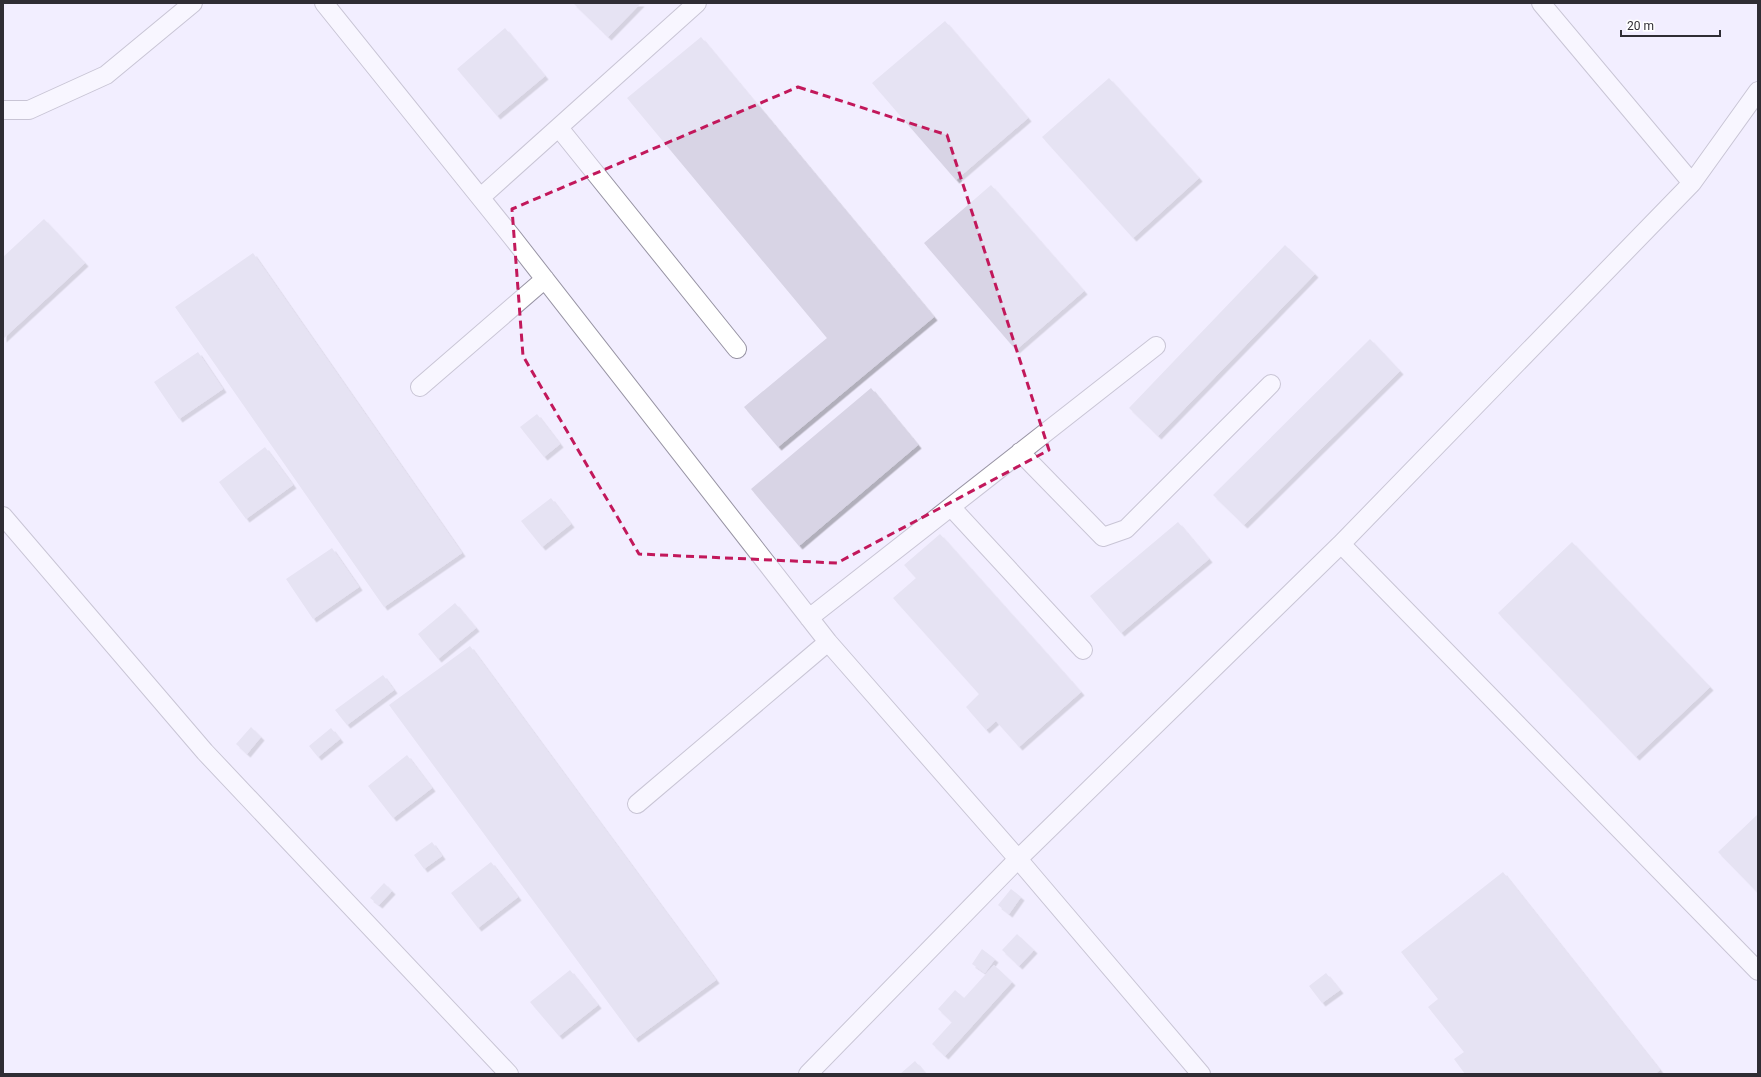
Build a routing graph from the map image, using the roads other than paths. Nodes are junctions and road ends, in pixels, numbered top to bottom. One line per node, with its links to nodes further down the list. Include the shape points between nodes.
1 (193, 3): 6 (lane, via 106,75 29,110)
2 (324, 3): 9 (lane)
3 (697, 3): 7 (lane)
4 (1541, 3): 8 (lane)
5 (1758, 91): 8 (lane)
6 (3, 110)
7 (559, 128): 9 (lane); 12 (lane)
8 (1692, 183): 18 (lane)
9 (480, 197): 10 (lane)
10 (545, 279): 14 (lane); 19 (lane)
11 (1156, 346): 15 (lane)
12 (737, 349)
13 (1270, 384): 15 (lane, via 1126,529 1103,537)
14 (420, 387)
15 (1020, 452): 16 (lane)
16 (951, 507): 19 (lane); 21 (lane)
17 (3, 516): 25 (lane, via 205,752)
18 (1341, 544): 23 (lane); 24 (lane)
19 (809, 618): 20 (lane)
20 (828, 642): 22 (lane); 23 (lane)
21 (1083, 650)
22 (637, 804)
23 (1018, 859): 26 (lane); 27 (lane)
24 (1758, 971)
25 (509, 1074)
26 (808, 1074)
27 (1201, 1074)

